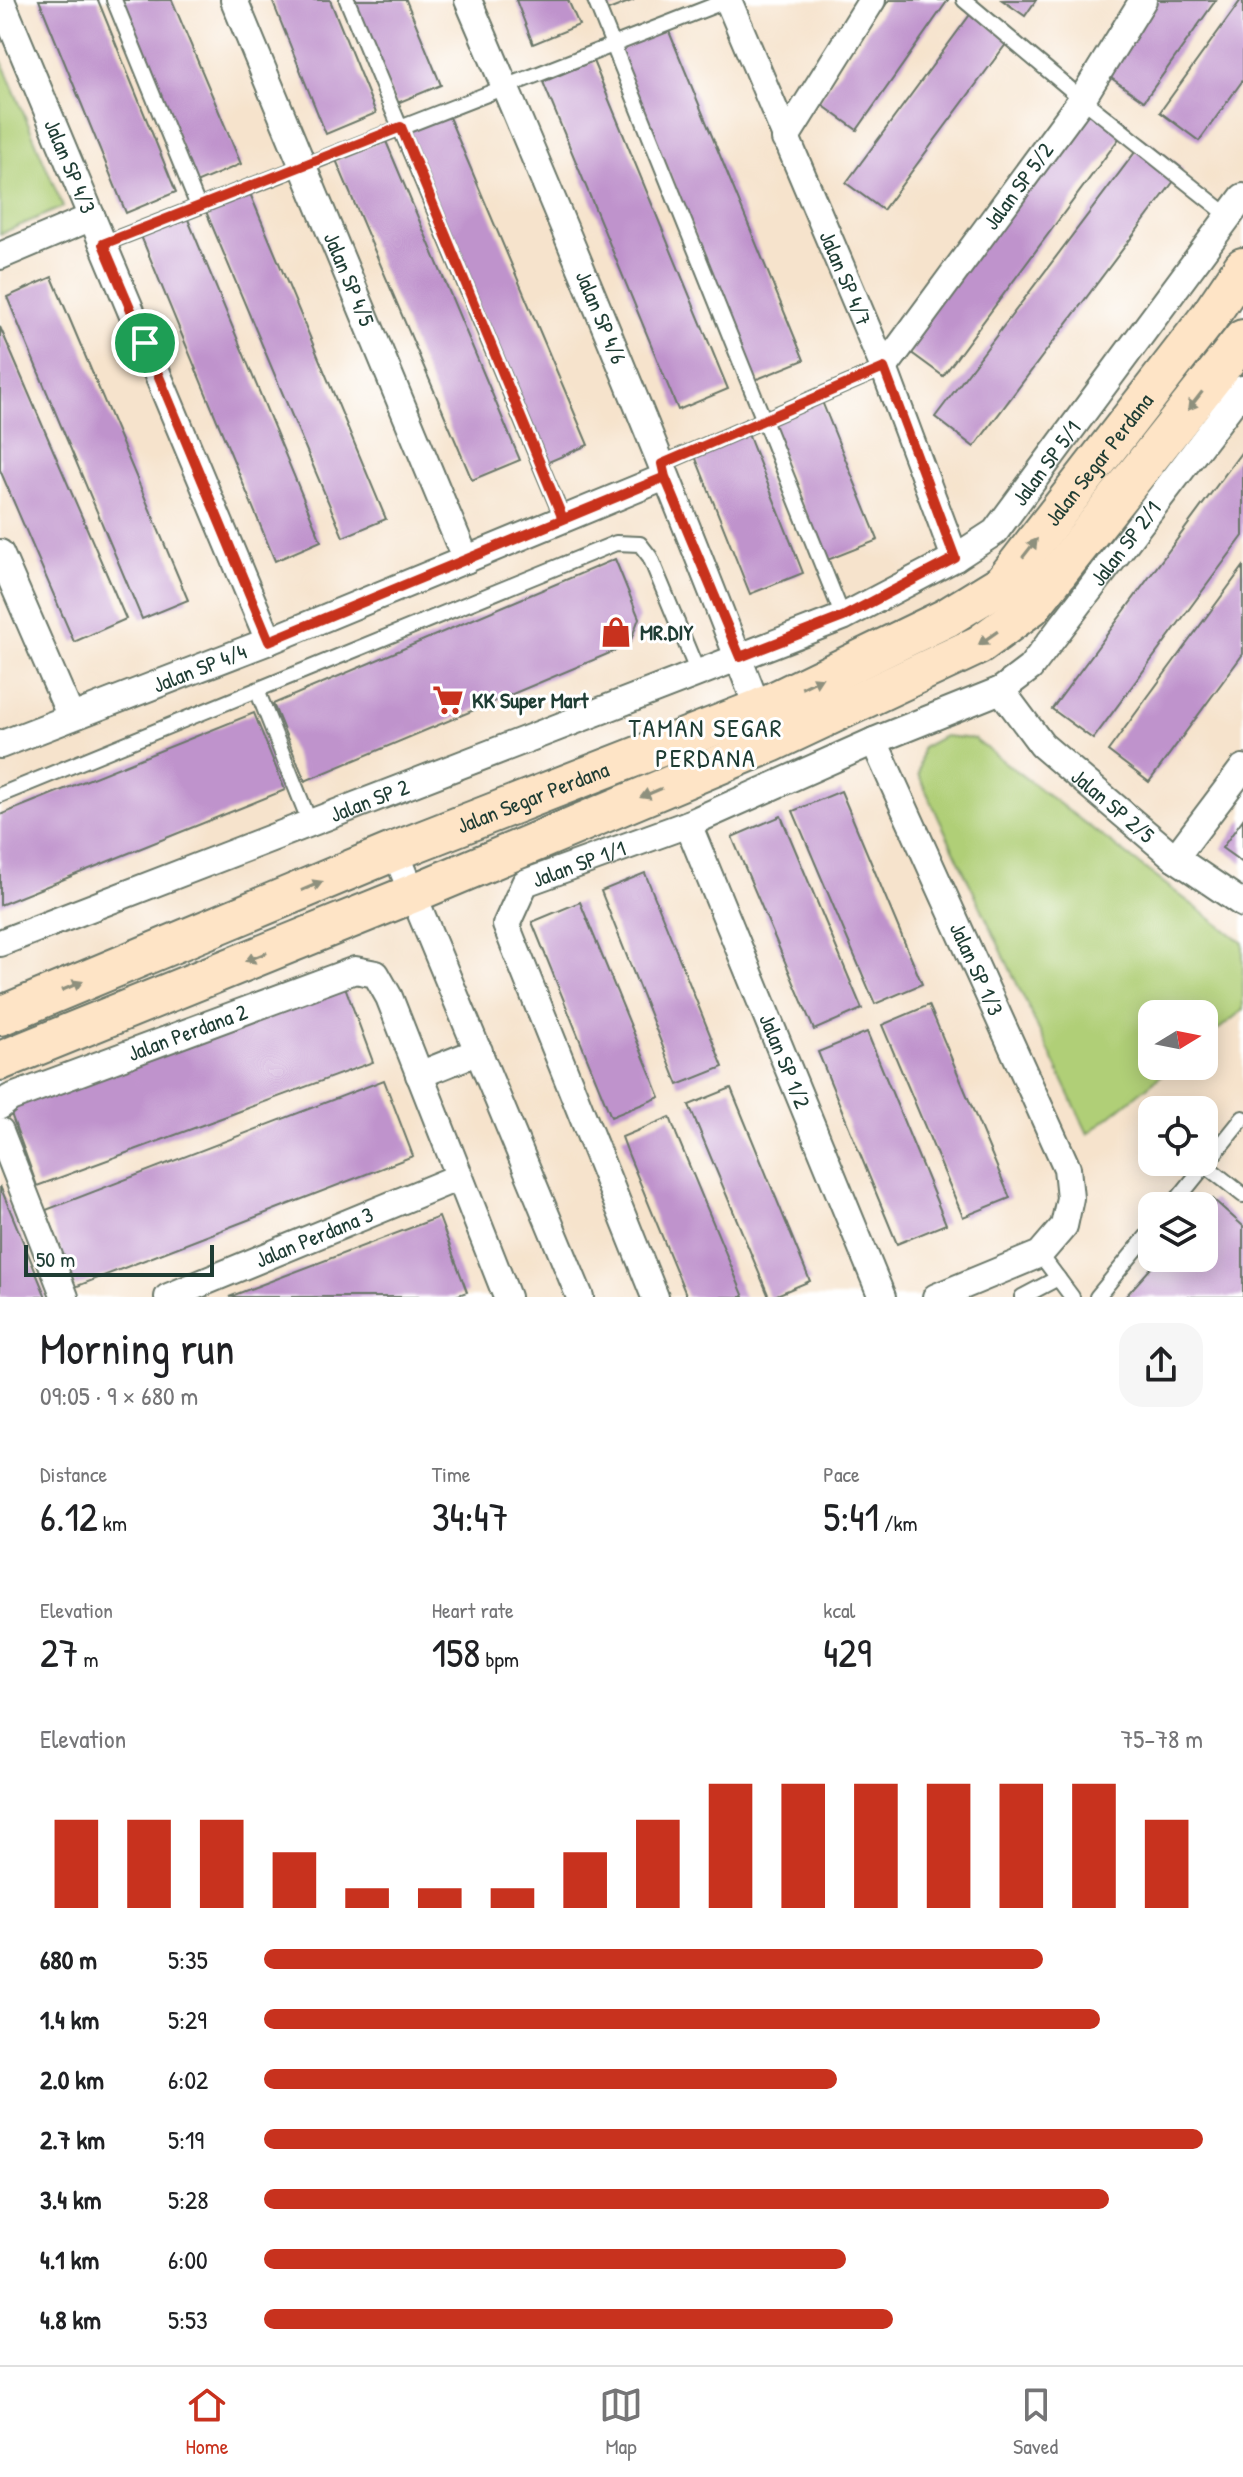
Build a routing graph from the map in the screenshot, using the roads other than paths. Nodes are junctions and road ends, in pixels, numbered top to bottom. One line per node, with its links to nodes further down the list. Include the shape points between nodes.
1 (1, 0): 19 (street, Jalan SP 4/3)
2 (114, 0): 17 (lane)
3 (234, 0): 16 (street, Jalan SP 4/5)
4 (347, 0): 14 (lane)
5 (468, 0): 12 (street, Jalan SP 4/6)
6 (595, 0): 11 (lane)
7 (728, 0): 11 (lane); 15 (street, Jalan SP 4/7)
8 (872, 0): 15 (street)
9 (964, 0): 13 (lane)
10 (1143, 0): 13 (street, Jalan SP 5/2)
11 (613, 44): 12 (lane); 27 (lane)
12 (505, 86): 14 (lane); 28 (street, Jalan SP 4/6)
13 (1082, 99): 18 (lane); 25 (street, Jalan SP 5/2)
14 (401, 127): 16 (lane); 29 (lane)
15 (785, 139): 25 (street, Jalan SP 4/7)
16 (302, 166): 17 (lane); 32 (street, Jalan SP 4/5)
17 (198, 206): 20 (lane)
18 (1236, 206): 31 (street, Jalan SP 5/1, via 995,532)
19 (92, 217): 20 (street, Jalan SP 4/3); 21 (street)
20 (103, 244): 34 (street, Jalan SP 4/3)
21 (0, 256)
22 (1243, 267): 23 (street, Jalan Segar Perdana)
23 (1209, 317): 24 (street); 40 (street, Jalan Segar Perdana, one-way to 23, via 1003,583)
24 (1243, 340): 40 (street, Jalan Segar Perdana, one-way to 40, via 1031,607 979,645)
25 (884, 368): 27 (lane); 31 (street, Jalan SP 4/7)
26 (1243, 389): 38 (street, Jalan SP 2/1, via 1030,668)
27 (765, 419): 28 (lane); 33 (lane)
28 (664, 470): 29 (street, Jalan SP 4/4); 35 (street, Jalan SP 4/6)
29 (563, 519): 32 (street, Jalan SP 4/4)
30 (0, 553): 39 (street)
31 (955, 558): 33 (street, Jalan SP 5/1)
32 (466, 560): 34 (street, Jalan SP 4/4)
33 (843, 617): 35 (street, Jalan SP 5/1, via 775,643)
34 (269, 641): 39 (street, Jalan SP 4/4)
35 (735, 646): 36 (street, Jalan SP 2); 40 (street, Jalan SP 4/6)
36 (698, 673): 37 (lane, via 650,557 640,544 616,543); 45 (street, Jalan SP 2)
37 (257, 690): 44 (lane); 45 (lane)
38 (1001, 690): 41 (street, Jalan SP 1/1); 48 (street, Jalan SP 2/5, via 1042,745)
39 (71, 717): 42 (street, Jalan SP 4/4)
40 (764, 726): 47 (street, Jalan Segar Perdana); 49 (street, Jalan Segar Perdana, one-way to 49)
41 (874, 741): 46 (street, Jalan SP 1/1); 66 (street, Jalan SP 1/3, via 1067,1168 1070,1198 1064,1226)
42 (0, 745)
43 (1243, 768): 48 (street)
44 (0, 795)
45 (310, 823): 51 (street, Jalan SP 2)
46 (688, 824): 72 (street, Jalan SP 1/1, via 525,883 506,925); 73 (street, Jalan SP 1/2)
47 (395, 851): 49 (street); 52 (street, Jalan Segar Perdana, one-way to 47)
48 (1175, 858): 50 (street, Jalan SP 2/5)
49 (414, 893): 53 (street); 54 (street, Jalan Segar Perdana, one-way to 54)
50 (1243, 904)
51 (0, 943)
52 (0, 1016)
53 (479, 1051): 55 (street); 71 (street)
54 (0, 1061)
55 (419, 1075): 56 (street, Jalan Perdana 2, via 376,974 355,970); 62 (street)
56 (0, 1106)
57 (1243, 1118): 59 (lane)
58 (0, 1131): 68 (street)
59 (1218, 1149)
60 (1218, 1175): 64 (lane)
61 (1196, 1176): 63 (lane)
62 (459, 1177): 69 (street, Jalan Perdana 3); 70 (street)
63 (1183, 1192)
64 (1243, 1195)
65 (1138, 1247): 77 (lane)
66 (1040, 1254): 67 (lane); 74 (street)
67 (1058, 1278): 75 (lane); 76 (lane)
68 (65, 1297)
69 (168, 1297)
70 (507, 1297)
71 (580, 1297)
72 (655, 1297)
73 (882, 1297)
74 (936, 1297)
75 (1022, 1297)
76 (1072, 1297)
77 (1097, 1297)

